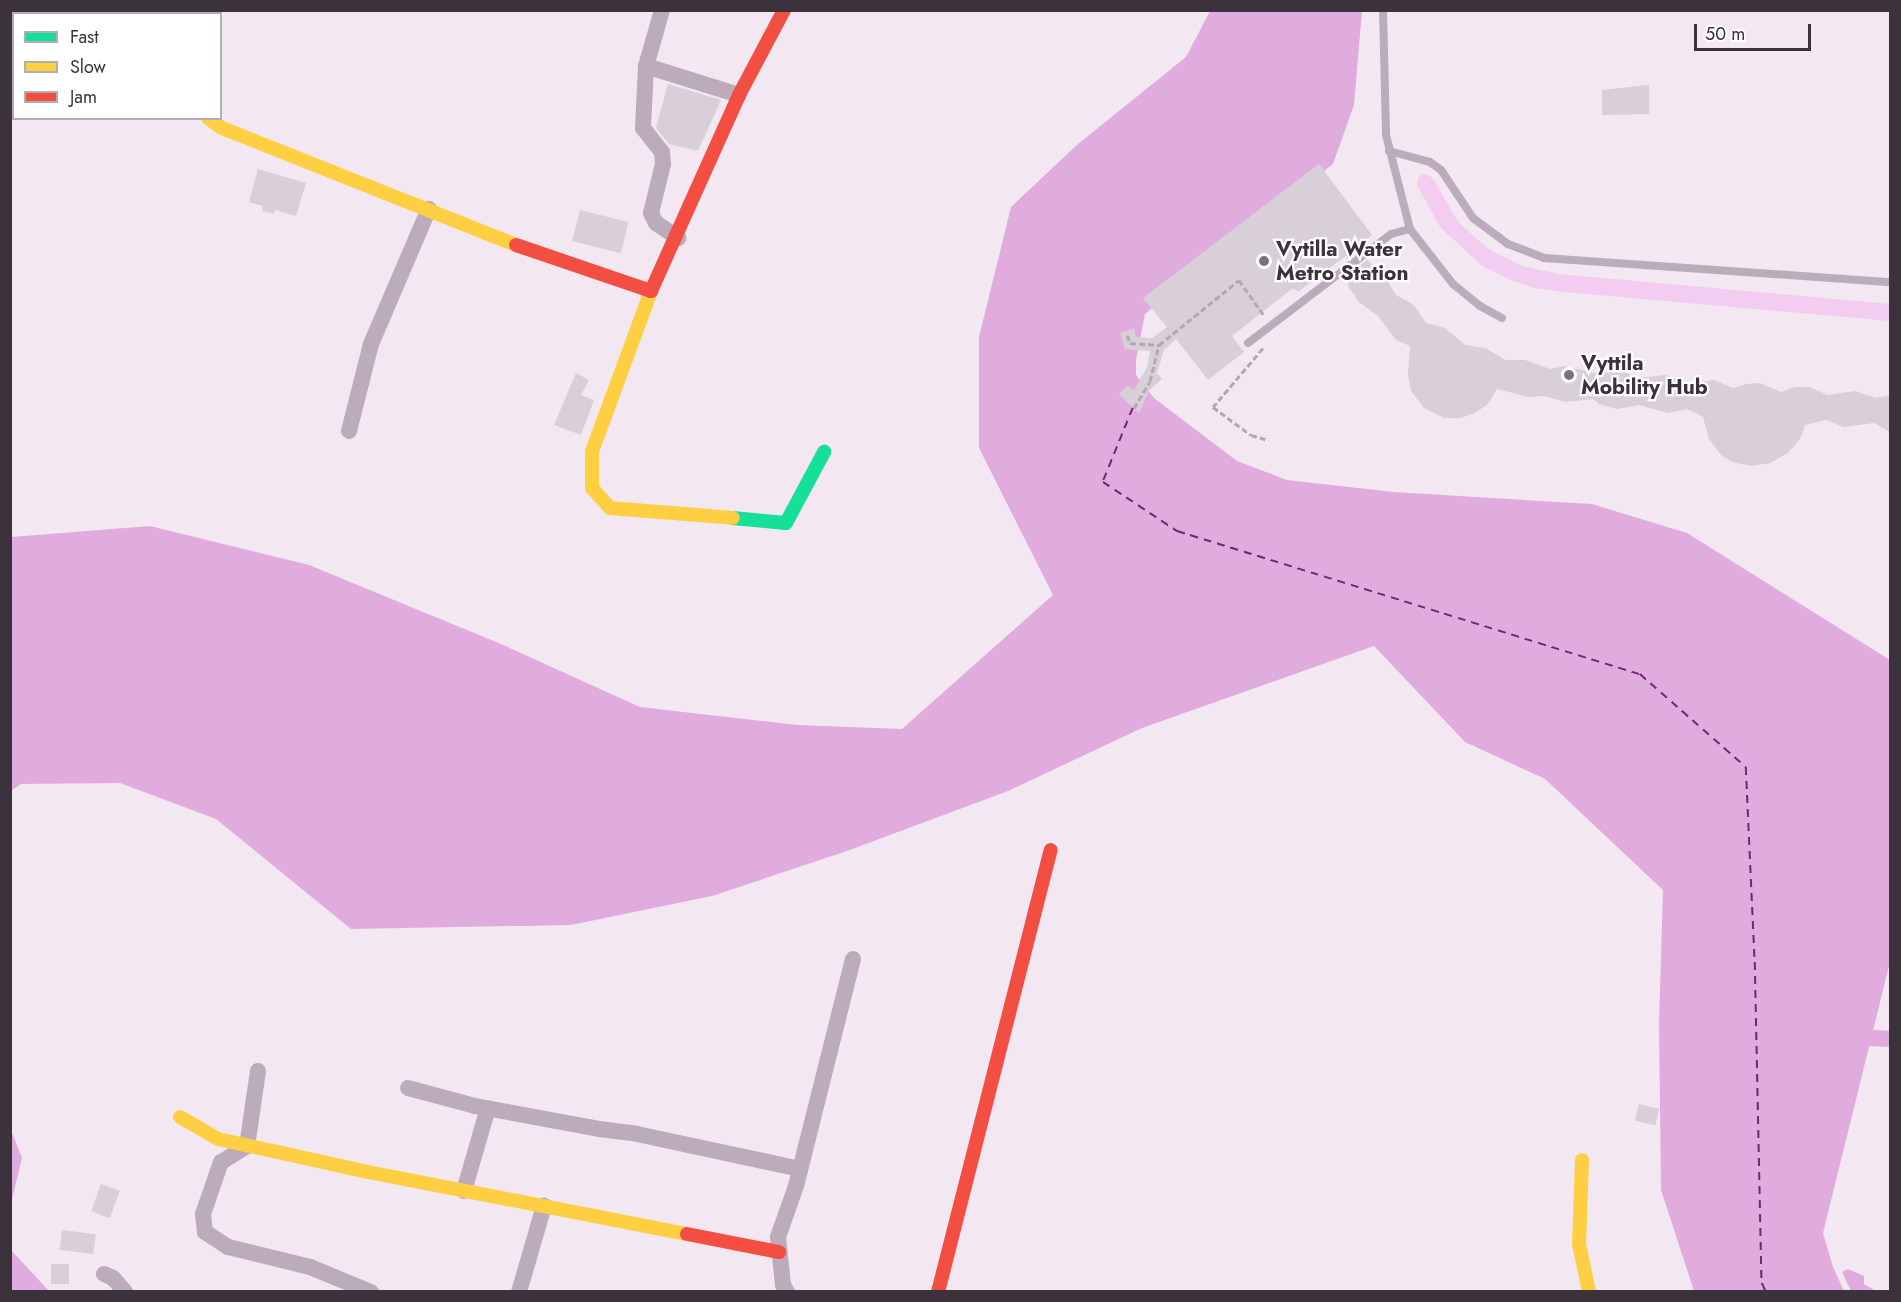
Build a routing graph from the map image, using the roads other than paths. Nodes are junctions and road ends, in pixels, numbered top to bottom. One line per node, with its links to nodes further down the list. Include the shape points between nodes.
1 (662, 10): 4 (street)
2 (784, 10): 5 (street)
3 (1383, 10): 7 (lane)
4 (646, 66): 5 (street); 10 (street, via 643,128 662,152 663,164 651,213 656,223)
5 (740, 95): 10 (street)
6 (211, 120): 8 (street, via 222,128)
7 (1389, 151): 9 (lane); 11 (lane, via 1430,162 1441,170 1473,218 1508,244 1544,258)
8 (429, 209): 12 (street, via 528,250); 15 (street, via 371,344)
9 (1410, 229): 13 (lane, via 1453,284); 14 (lane, via 1391,234)
10 (678, 238): 12 (street)
11 (1890, 282)
12 (651, 291): 16 (street, via 592,451 592,488 609,508 786,523)
13 (1502, 318)
14 (1248, 343)
15 (349, 431)
16 (824, 452)
17 (1051, 850): 34 (street)
18 (853, 959): 25 (street)
19 (258, 1071): 23 (street)
20 (408, 1088): 21 (street)
21 (488, 1108): 25 (street, via 637,1134); 26 (street)
22 (180, 1117): 23 (street, via 218,1139)
23 (247, 1146): 26 (street); 31 (street, via 221,1162 203,1214 205,1232 228,1248 310,1267)
24 (1582, 1160): 35 (street, via 1579,1244)
25 (800, 1169): 28 (street, via 778,1237)
26 (464, 1191): 27 (street)
27 (544, 1206): 28 (street); 32 (street)
28 (779, 1252): 33 (street)
29 (104, 1274): 30 (street)
30 (125, 1292)
31 (371, 1292)
32 (519, 1292)
33 (787, 1292)
34 (938, 1292)
35 (1589, 1292)

